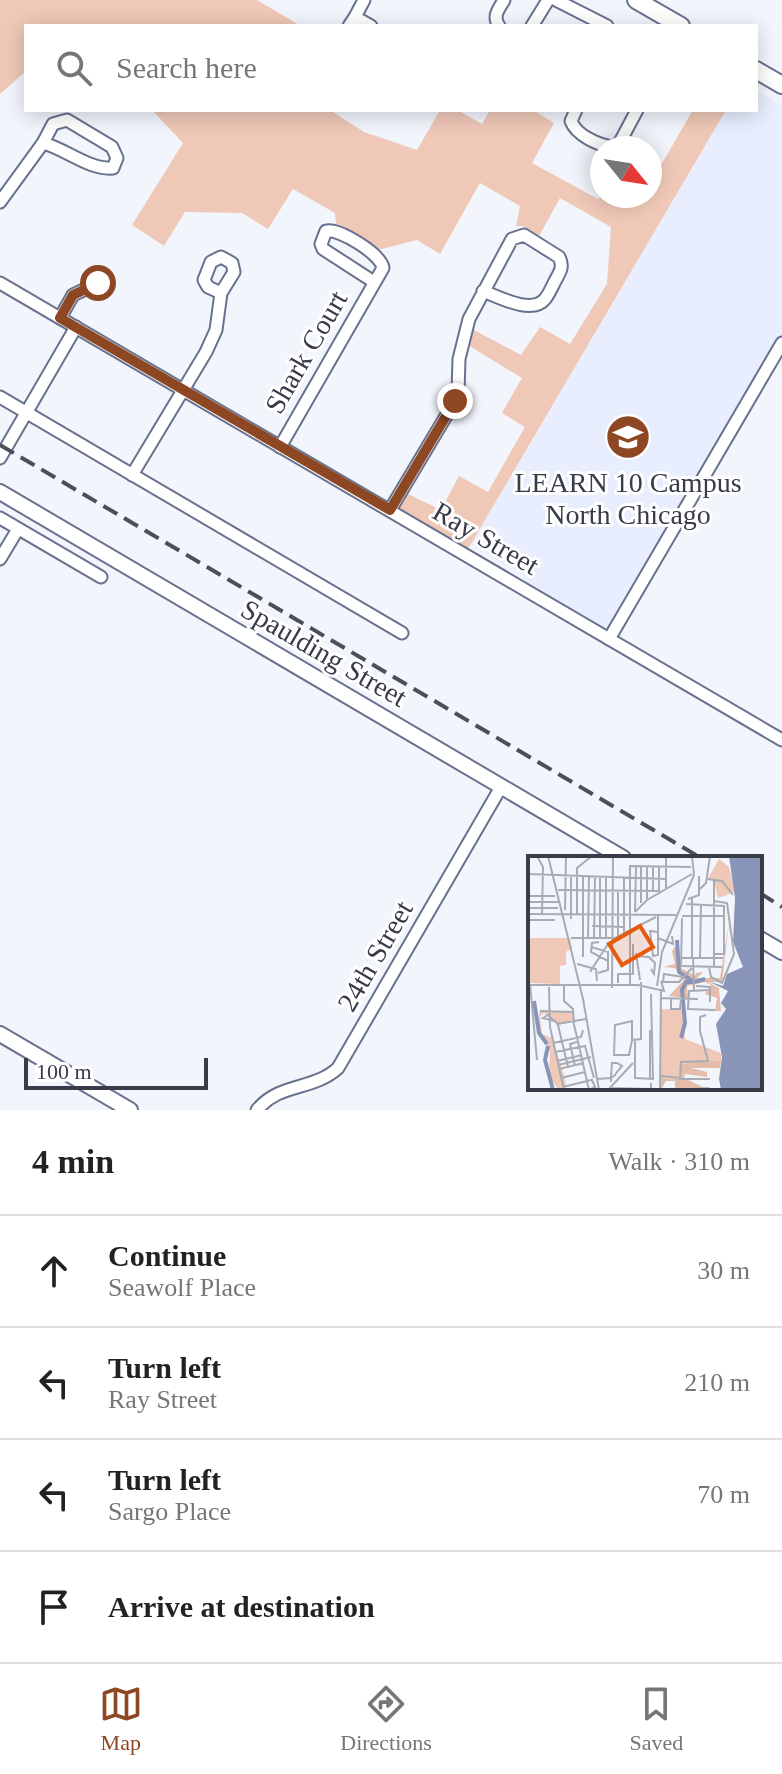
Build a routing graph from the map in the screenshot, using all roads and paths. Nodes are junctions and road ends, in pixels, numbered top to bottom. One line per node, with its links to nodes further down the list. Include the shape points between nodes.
1 (364, 0): 6 (street)
2 (504, 0): 7 (street, via 496,14)
3 (548, 0): 8 (street)
4 (556, 0): 9 (street)
5 (636, 0): 10 (main road)
6 (352, 21)
7 (498, 24)
8 (533, 24)
9 (603, 24)
10 (678, 24)
11 (758, 71): 12 (main road)
12 (782, 85)
13 (575, 112): 14 (street, via 571,121 576,131 607,147 620,142)
14 (635, 112)
15 (43, 143): 15 (street, via 53,124 67,120 112,147 117,158 113,168 101,169); 16 (street)
16 (0, 202)
17 (374, 282): 17 (street, Shark Court, via 323,249 326,231 341,233 379,258 383,268); 28 (street, Shark Court)
18 (0, 283): 22 (street, Ray Street)
19 (98, 283): 22 (street, via 73,295)
20 (483, 291): 20 (street, via 525,305 539,304 562,262 517,235); 32 (street, via 459,359 458,393)
21 (221, 293): 25 (street, via 216,330)
22 (60, 318): 23 (street, Ray Street)
23 (76, 327): 25 (street, Ray Street); 27 (street)
24 (782, 343): 38 (street)
25 (183, 389): 28 (street, Ray Street); 30 (street)
26 (0, 397): 27 (street)
27 (26, 413): 29 (street); 30 (street)
28 (280, 447): 32 (street, Ray Street)
29 (0, 458)
30 (132, 475): 37 (street)
31 (0, 492): 40 (street, Spaulding Street)
32 (390, 510): 38 (street, Ray Street)
33 (0, 518): 34 (street)
34 (18, 529): 35 (street); 36 (street)
35 (0, 559)
36 (101, 577)
37 (402, 633)
38 (609, 639): 39 (street, Ray Street)
39 (782, 740)
40 (501, 787): 41 (street, Spaulding Street); 46 (street, 24th Street, via 338,1068 316,1082 268,1097)
41 (620, 856)
42 (762, 940): 43 (street)
43 (782, 952)
44 (0, 1034): 45 (street)
45 (130, 1110)
46 (257, 1110)

